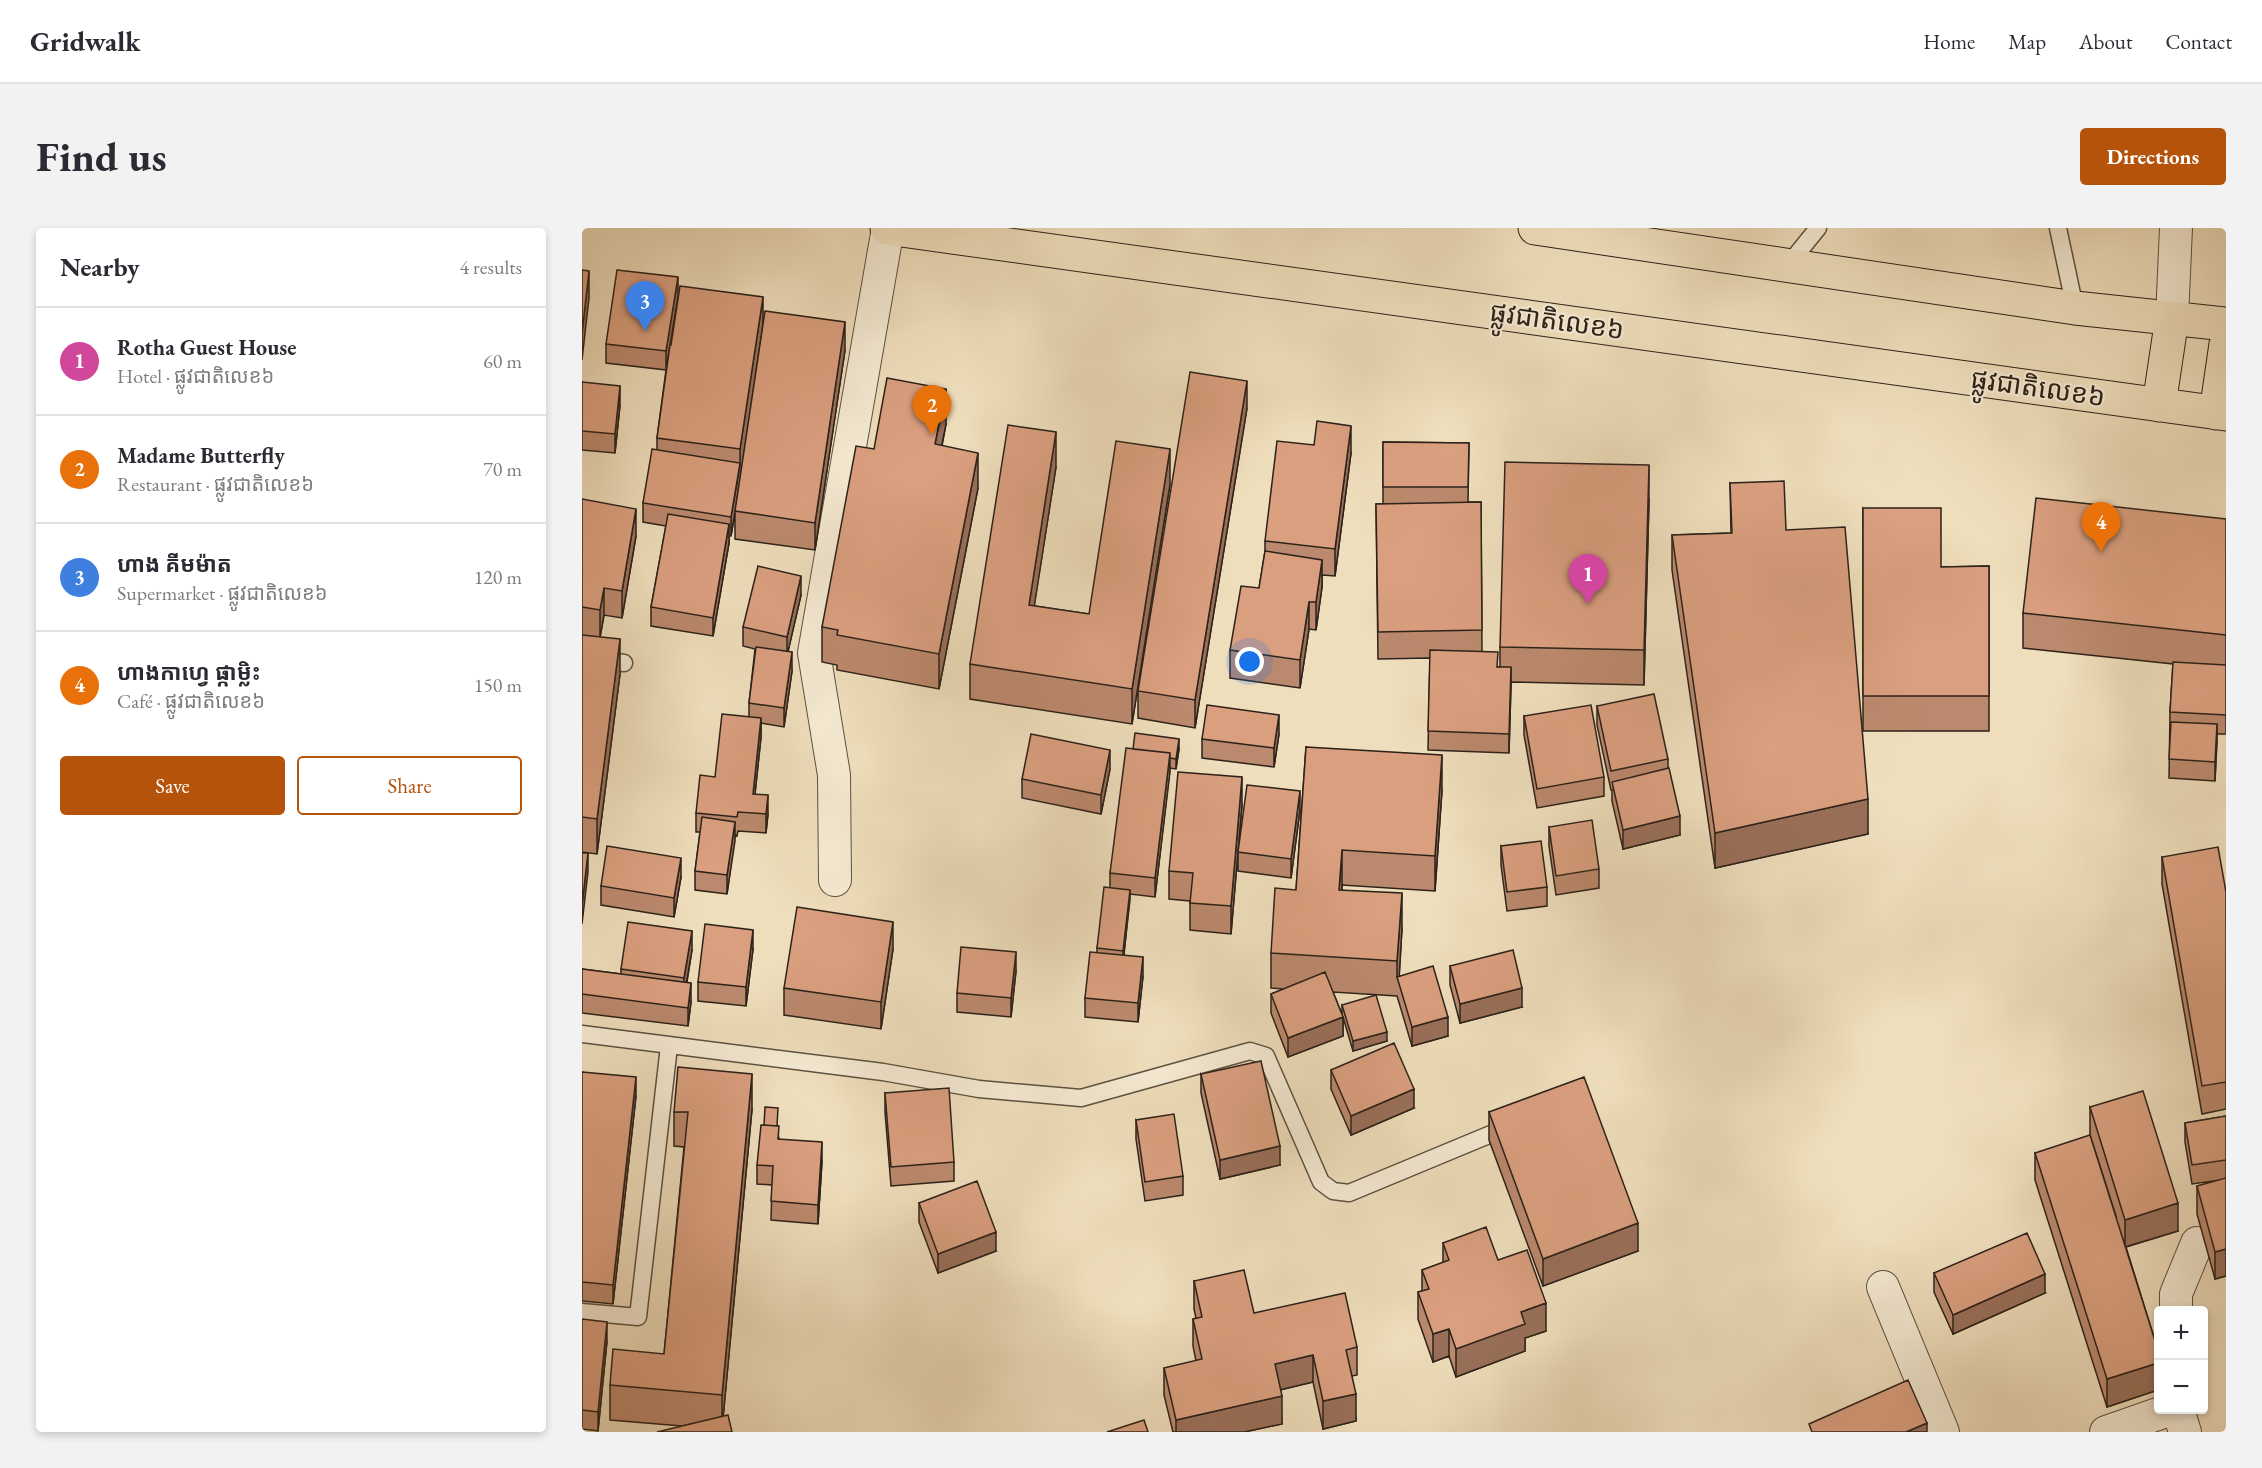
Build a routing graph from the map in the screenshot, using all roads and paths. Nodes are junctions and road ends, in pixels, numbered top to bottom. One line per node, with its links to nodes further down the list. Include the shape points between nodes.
1 (888, 228): 11 (main road, ផ្លូវជាតិលេខ៦); 15 (street, via 814,653 834,775)
2 (1535, 228): 6 (main road)
3 (1818, 228): 6 (lane)
4 (2058, 228): 7 (lane)
5 (2176, 228): 8 (street)
6 (1788, 265): 7 (main road)
7 (2075, 308): 8 (main road)
8 (2172, 318): 9 (main road); 11 (main road)
9 (2226, 324)
10 (2226, 344): 12 (main road)
11 (2159, 405): 12 (main road, ផ្លូវជាតិលេខ៦)
12 (2221, 414)
13 (582, 657): 14 (lane)
14 (624, 663)
15 (835, 880)
16 (582, 1034): 17 (lane)
17 (669, 1046): 18 (lane, via 884,1072 980,1089 1081,1098 1250,1051 1266,1056 1321,1182 1333,1191 1349,1193); 22 (lane, via 638,1317)
18 (1525, 1120)
19 (2197, 1243): 21 (street, via 2176,1294)
20 (1883, 1287): 25 (street)
21 (2176, 1306)
22 (582, 1312)
23 (2158, 1414): 26 (street)
24 (2179, 1414): 27 (street)
25 (1943, 1432)
26 (2106, 1432)
27 (2185, 1432)

